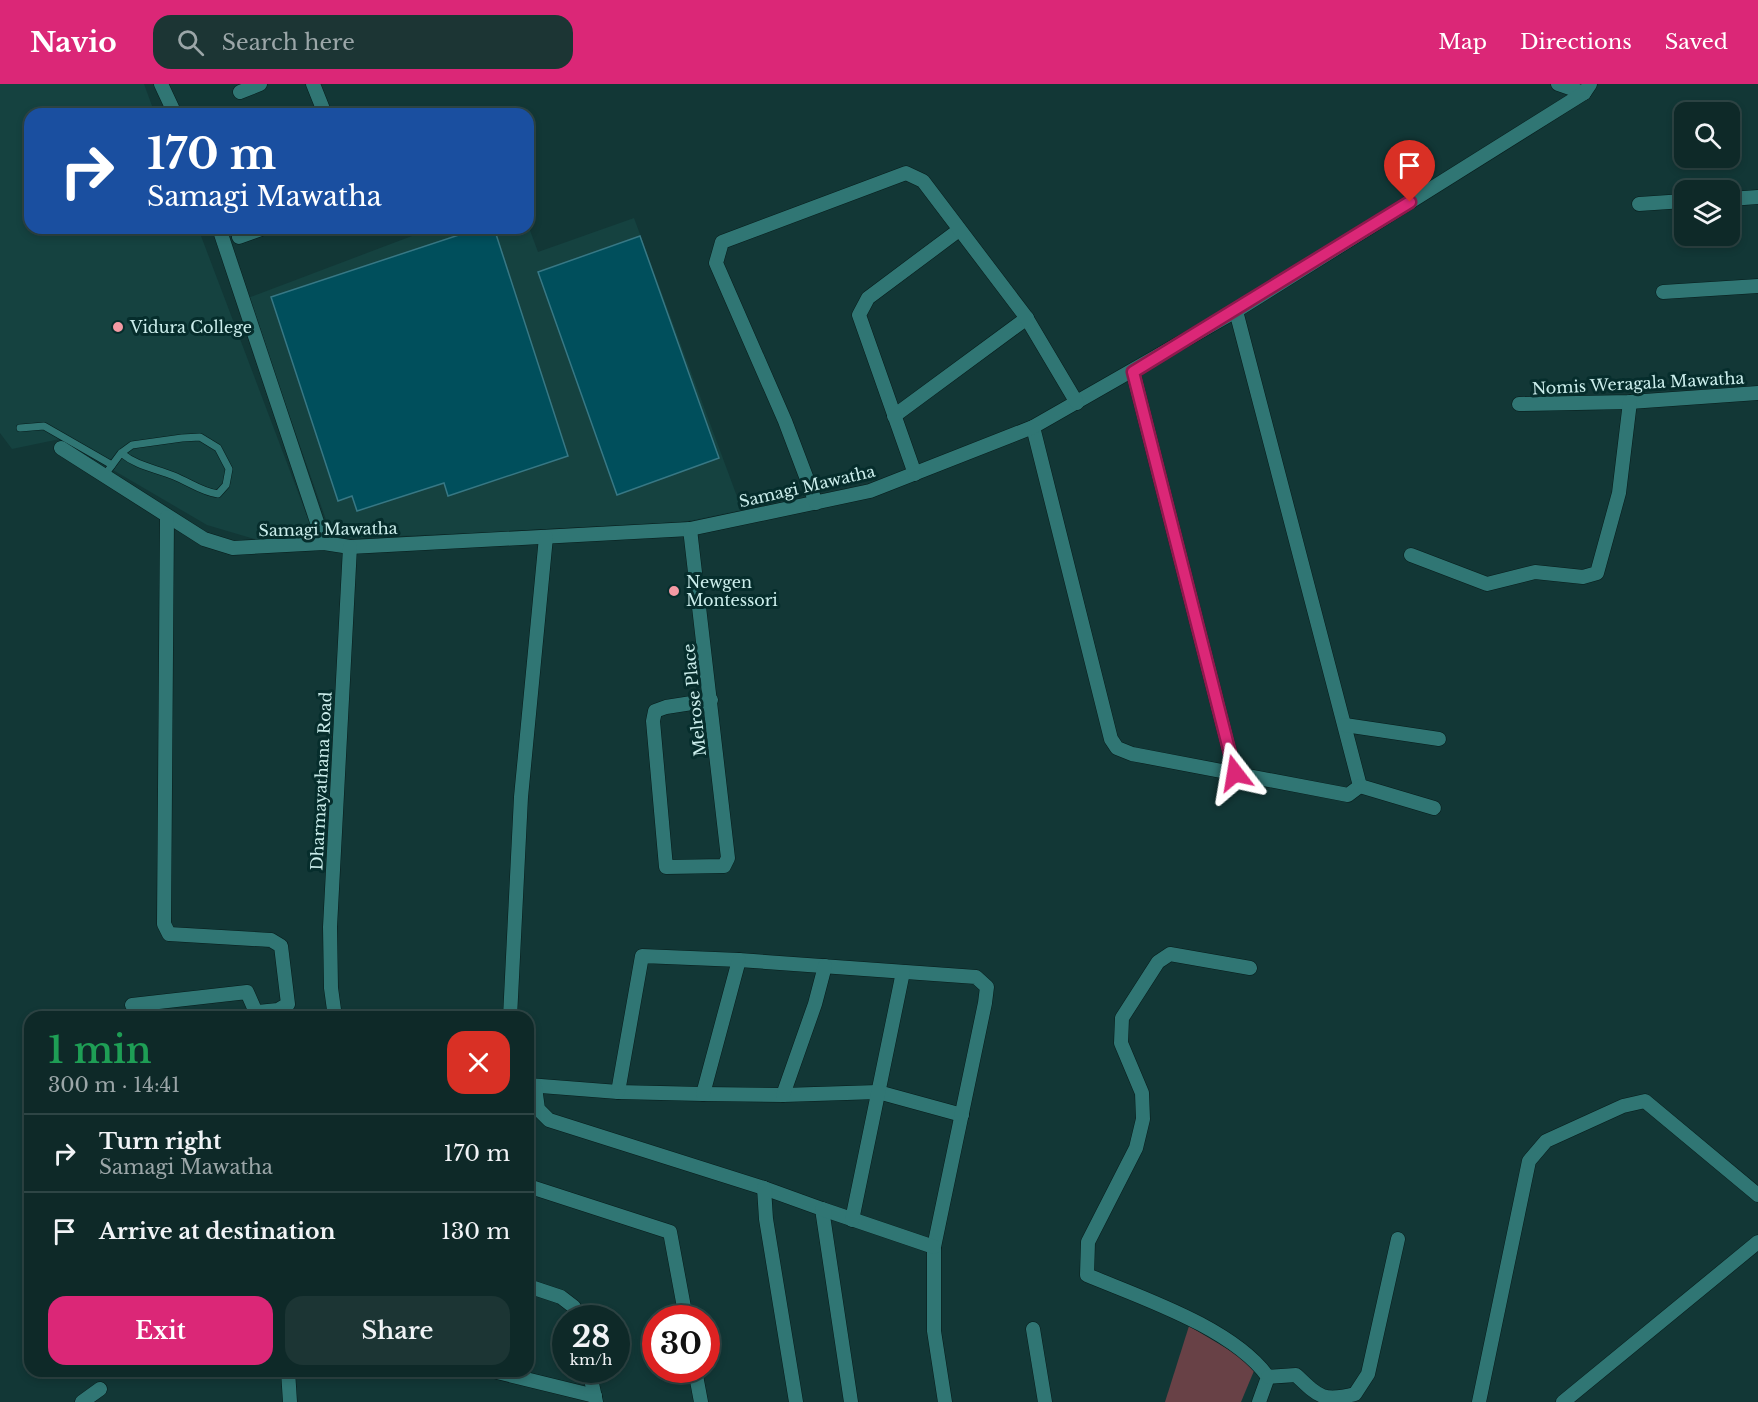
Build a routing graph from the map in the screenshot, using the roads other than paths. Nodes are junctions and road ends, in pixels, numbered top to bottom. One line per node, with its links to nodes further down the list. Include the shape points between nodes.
1 (161, 84): 7 (street)
2 (260, 84): 6 (street)
3 (313, 84): 8 (street)
4 (1558, 84): 5 (street)
5 (1587, 88): 19 (street, Samagi Mawatha)
6 (240, 92)
7 (172, 108)
8 (323, 108)
9 (1758, 198): 10 (street)
10 (1740, 199)
11 (1674, 202): 12 (street)
12 (1640, 204)
13 (959, 230): 20 (street); 26 (street, via 868,297 859,315); 33 (street, via 923,181 906,173 722,242 716,263)
14 (221, 234): 37 (street)
15 (247, 234): 16 (street)
16 (239, 237)
17 (1758, 286): 18 (street)
18 (1663, 292)
19 (1236, 311): 21 (street, Samagi Mawatha); 41 (street)
20 (1027, 318): 24 (street); 26 (street)
21 (1133, 372): 24 (street, Samagi Mawatha); 43 (street)
22 (1758, 393): 23 (street, Nomis Weragala Mawatha)
23 (1629, 402): 25 (street, Nomis Weragala Mawatha); 39 (street, via 1618,493 1597,573 1583,577 1535,572 1487,584)
24 (1077, 403): 27 (street, Samagi Mawatha)
25 (1519, 405)
26 (894, 416): 32 (street)
27 (1033, 427): 32 (street, Samagi Mawatha); 43 (street, via 1111,740 1116,748 1132,754)
28 (20, 428): 31 (lane, via 44,426)
29 (61, 448): 31 (street, Samagi Mawatha)
30 (121, 453): 30 (lane, via 134,464 208,493 218,494 226,484 229,469 218,448 200,437 132,445); 31 (lane)
31 (108, 471): 34 (street, Samagi Mawatha)
32 (915, 474): 33 (street, Samagi Mawatha, via 870,491)
33 (816, 503): 35 (street, Samagi Mawatha)
34 (167, 517): 37 (street, Samagi Mawatha, via 204,539 233,548); 52 (street, via 164,924 169,934 271,940 281,946 288,1004)
35 (690, 529): 36 (street, Samagi Mawatha); 40 (street, Melrose Place)
36 (546, 537): 38 (street, Samagi Mawatha); 54 (street, via 521,797)
37 (324, 543): 38 (street, Samagi Mawatha)
38 (350, 547): 53 (street, Dharmayathana Road, via 330,927)
39 (1411, 555)
40 (711, 700): 40 (street, Melrose Place, via 728,858 724,866 666,867 653,721 656,711 666,707)
41 (1345, 725): 42 (street); 44 (street)
42 (1438, 739)
43 (1235, 773): 44 (street, via 1348,795)
44 (1360, 786): 45 (street)
45 (1434, 808)
46 (739, 960): 47 (street); 56 (street, via 642,956); 59 (street)
47 (825, 966): 49 (street); 60 (street)
48 (1250, 968): 76 (street, via 1170,954 1158,962 1122,1018 1121,1043 1142,1093 1143,1119 1136,1148 1088,1242 1087,1275 1193,1320 1257,1362)
49 (903, 972): 57 (street); 61 (street, via 976,977 987,987)
50 (132, 1005): 51 (street, via 247,992)
51 (256, 1011)
52 (273, 1011)
53 (334, 1011)
54 (510, 1011)
55 (534, 1086): 56 (street)
56 (618, 1092): 59 (street)
57 (878, 1092): 60 (street); 61 (street); 66 (street)
58 (534, 1094): 63 (street, via 538,1109 549,1120)
59 (702, 1094): 60 (street)
60 (783, 1095)
61 (962, 1115): 69 (street)
62 (534, 1188): 72 (street, via 670,1232)
63 (764, 1188): 65 (street); 84 (street)
64 (1758, 1195): 89 (street, via 1645,1101 1623,1106 1546,1142 1529,1161)
65 (822, 1209): 66 (street); 85 (street)
66 (852, 1220): 69 (street)
67 (1398, 1239): 76 (street, via 1368,1374 1355,1394 1335,1401 1319,1397 1296,1375)
68 (1758, 1242): 90 (street)
69 (934, 1246): 86 (street, via 934,1331)
70 (534, 1288): 71 (street, via 561,1296)
71 (573, 1305)
72 (684, 1305)
73 (1034, 1329): 87 (street)
74 (288, 1377): 82 (street)
75 (515, 1377): 80 (street)
76 (1268, 1377): 88 (street)
77 (592, 1383): 80 (street)
78 (697, 1383): 83 (street)
79 (100, 1389): 81 (street)
80 (596, 1399)
81 (82, 1402)
82 (290, 1402)
83 (701, 1402)
84 (796, 1402)
85 (850, 1402)
86 (945, 1402)
87 (1045, 1402)
88 (1259, 1402)
89 (1479, 1402)
90 (1563, 1402)

